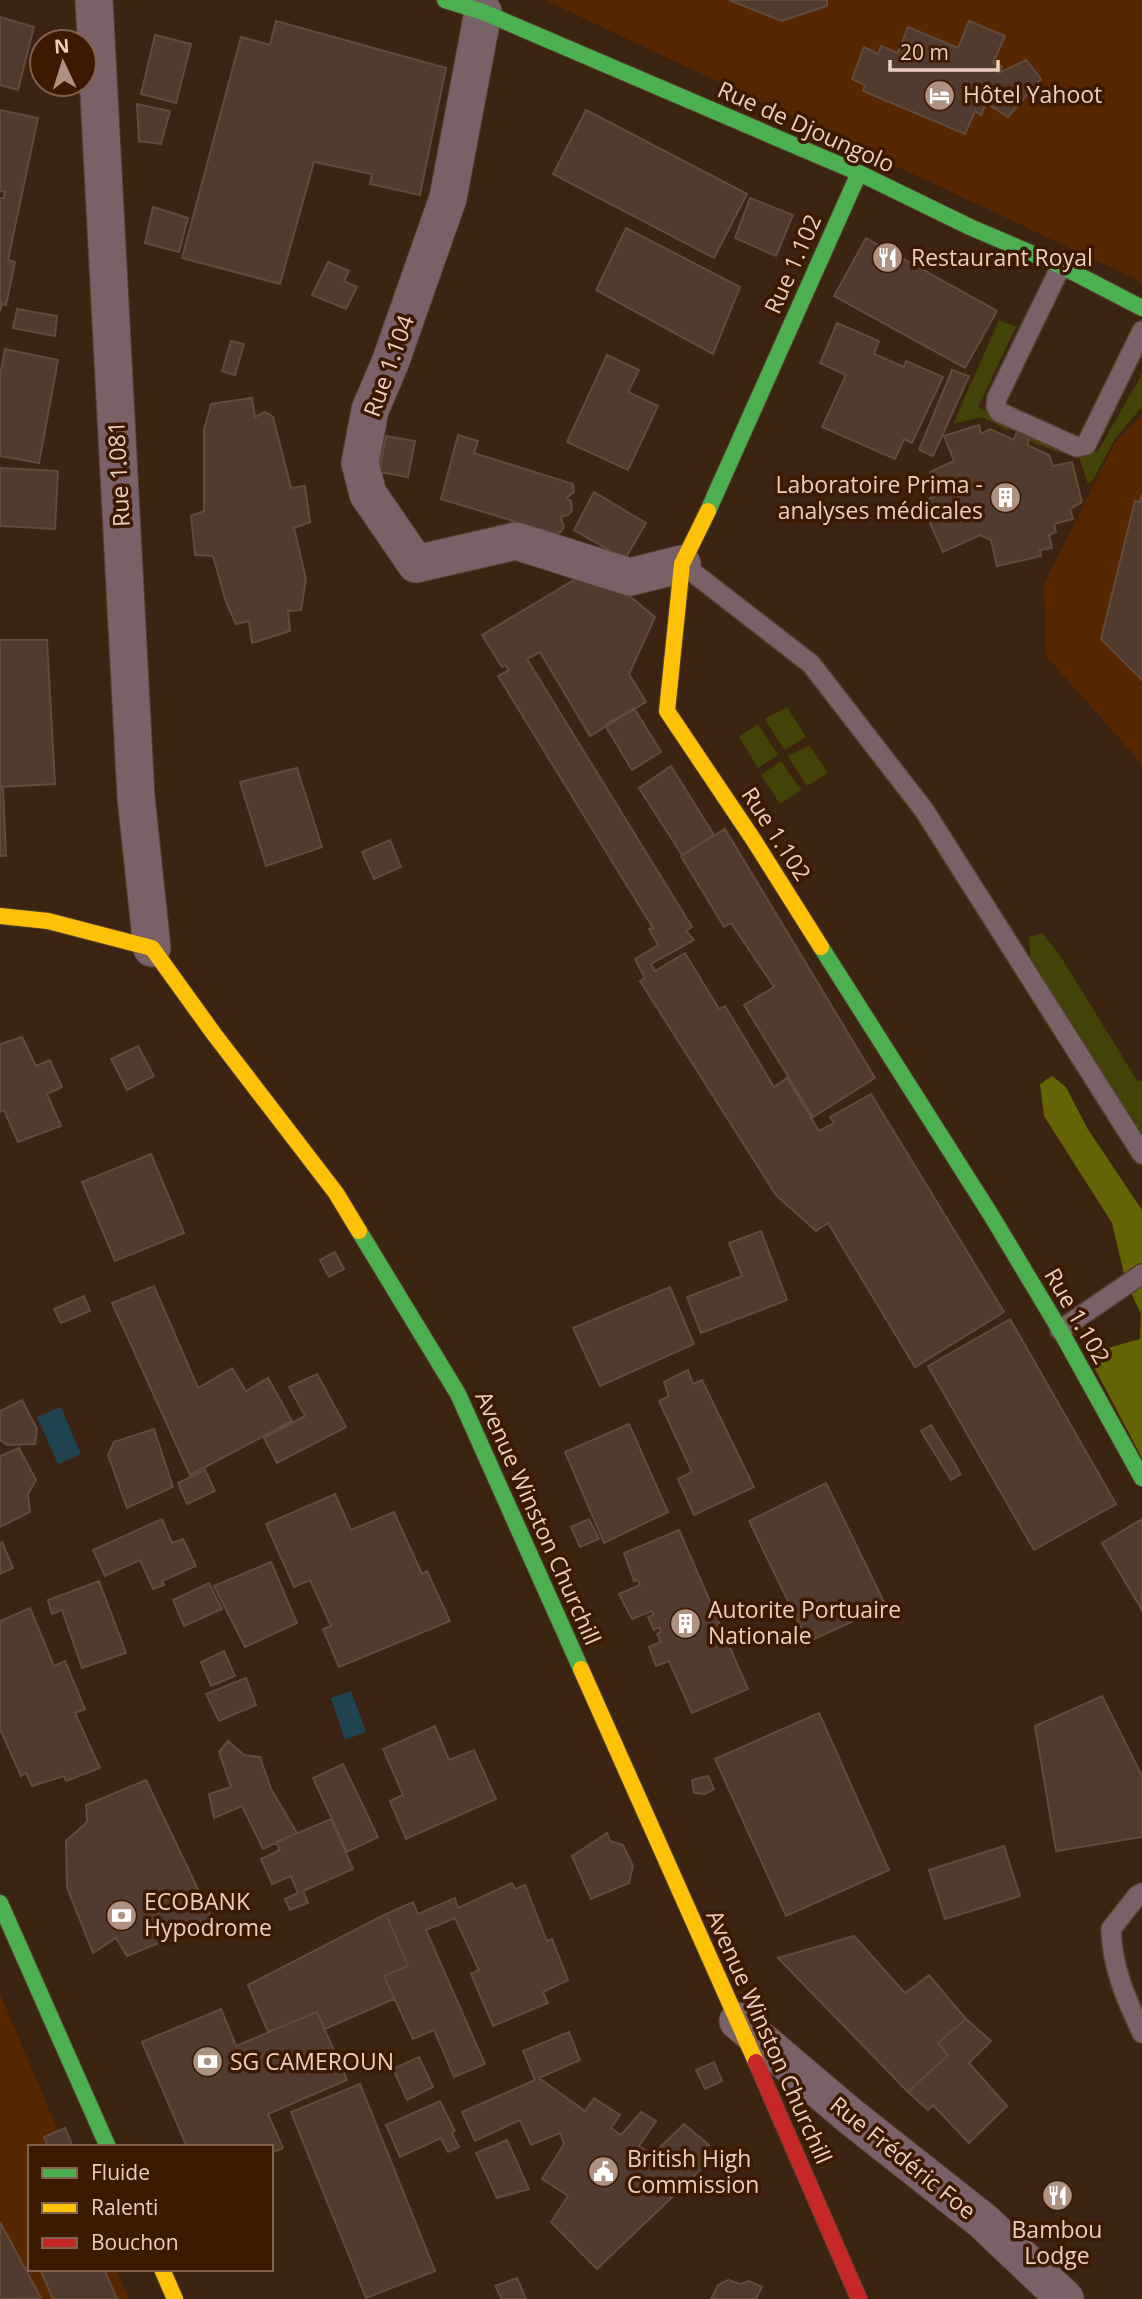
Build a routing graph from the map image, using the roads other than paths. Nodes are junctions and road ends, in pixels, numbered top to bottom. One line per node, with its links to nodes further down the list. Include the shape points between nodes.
1 (94, 0): 10 (street, Rue 1.081, via 136,797)
2 (445, 0): 3 (street, Rue de Djoungolo)
3 (482, 12): 4 (street, Rue de Djoungolo); 8 (street, Rue 1.104, via 448,198 370,410 360,463 368,494 416,564 516,541 630,577)
4 (859, 173): 5 (street, Rue de Djoungolo); 8 (street, Rue 1.102)
5 (1060, 266): 6 (street, Rue de Djoungolo); 7 (lane, via 996,398 999,412 1077,447 1086,445)
6 (1142, 307)
7 (1142, 331)
8 (682, 564): 11 (lane, via 811,664 924,810); 13 (street, Rue 1.102, via 667,711 753,839)
9 (0, 916): 10 (street, via 48,921)
10 (152, 948): 17 (street, Avenue Winston Churchill, via 336,1193 458,1394)
11 (1142, 1154)
12 (1142, 1274): 13 (lane)
13 (1060, 1330): 14 (street, Rue 1.102)
14 (1142, 1478)
15 (1142, 1893): 18 (lane, via 1111,1929 1111,1945 1122,1989)
16 (0, 1903): 19 (street)
17 (738, 2021): 22 (street, Avenue Winston Churchill); 23 (street, Rue Frédéric Foe, via 983,2221)
18 (1142, 2033)
19 (107, 2145)
20 (163, 2271): 21 (street)
21 (175, 2299)
22 (859, 2299)
23 (1065, 2299)

